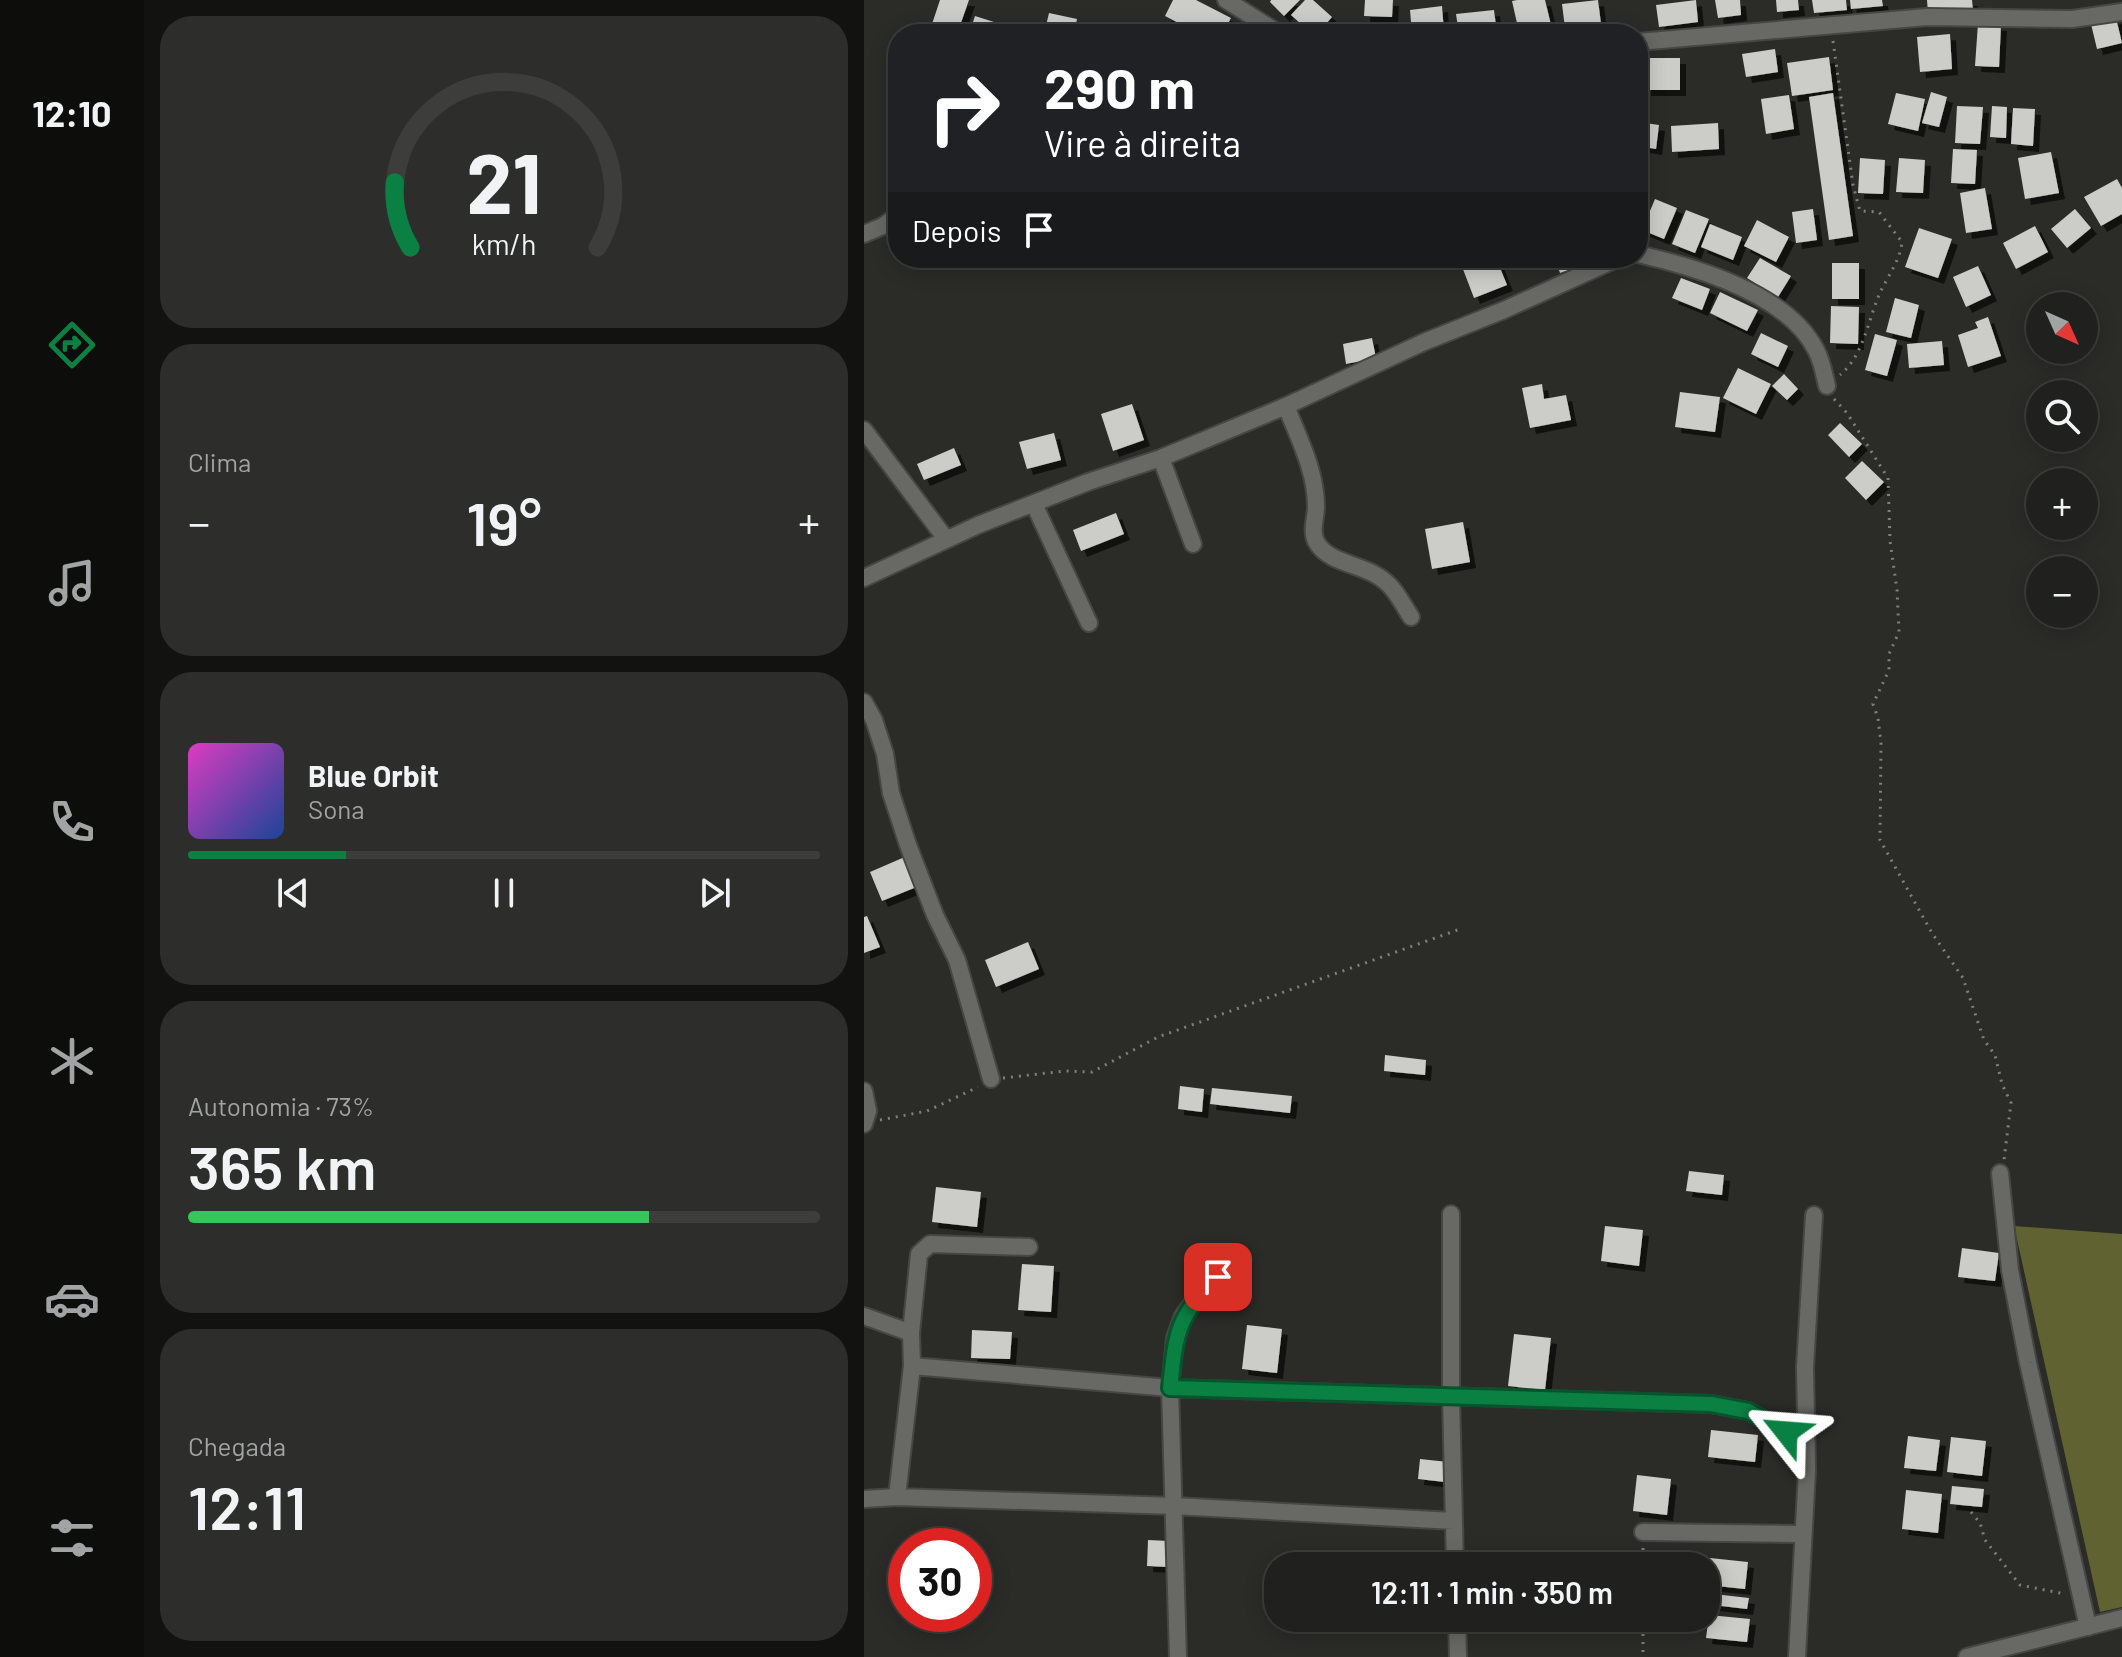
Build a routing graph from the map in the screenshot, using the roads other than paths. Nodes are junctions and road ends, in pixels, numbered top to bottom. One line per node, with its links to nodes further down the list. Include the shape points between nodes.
1 (1226, 0): 3 (street)
2 (2122, 12): 4 (street, via 2072,19 1927,17)
3 (1264, 24)
4 (1648, 41)
5 (888, 222): 6 (street)
6 (864, 234)
7 (1648, 256): 9 (street, via 1738,285 1778,310 1817,350)
8 (1597, 268): 10 (street)
9 (1827, 386)
10 (1286, 406): 12 (street); 17 (street, via 1312,470 1317,544 1391,585)
11 (864, 430): 14 (street)
12 (1161, 458): 13 (street); 15 (street)
13 (1034, 504): 14 (street); 18 (street)
14 (946, 539): 16 (street)
15 (1193, 544)
16 (864, 578)
17 (1411, 617)
18 (1089, 623)
19 (864, 702): 20 (street, via 885,754 908,845 957,960)
20 (991, 1079)
21 (864, 1091): 22 (street)
22 (865, 1123)
23 (2000, 1173): 42 (street, via 2010,1270)
24 (1451, 1214): 32 (street)
25 (1814, 1215): 33 (street)
26 (1029, 1247): 29 (street, via 930,1244 916,1263)
27 (1218, 1277): 31 (street, via 1183,1316)
28 (864, 1316): 29 (street)
29 (911, 1333): 30 (street)
30 (912, 1366): 31 (street); 34 (street)
31 (1170, 1388): 32 (street); 36 (street)
32 (1451, 1396): 33 (street, via 1725,1406 1748,1411); 37 (street)
33 (1805, 1442): 39 (street)
34 (897, 1497): 35 (street); 36 (street)
35 (864, 1499)
36 (1174, 1506): 37 (street); 45 (street)
37 (1454, 1521): 40 (street)
38 (1643, 1532): 39 (street)
39 (1802, 1534): 47 (street)
40 (1455, 1552)
41 (2122, 1618): 42 (street)
42 (2088, 1627): 44 (street)
43 (1457, 1632): 46 (street)
44 (1976, 1656)
45 (1178, 1657)
46 (1458, 1657)
47 (1797, 1657)

